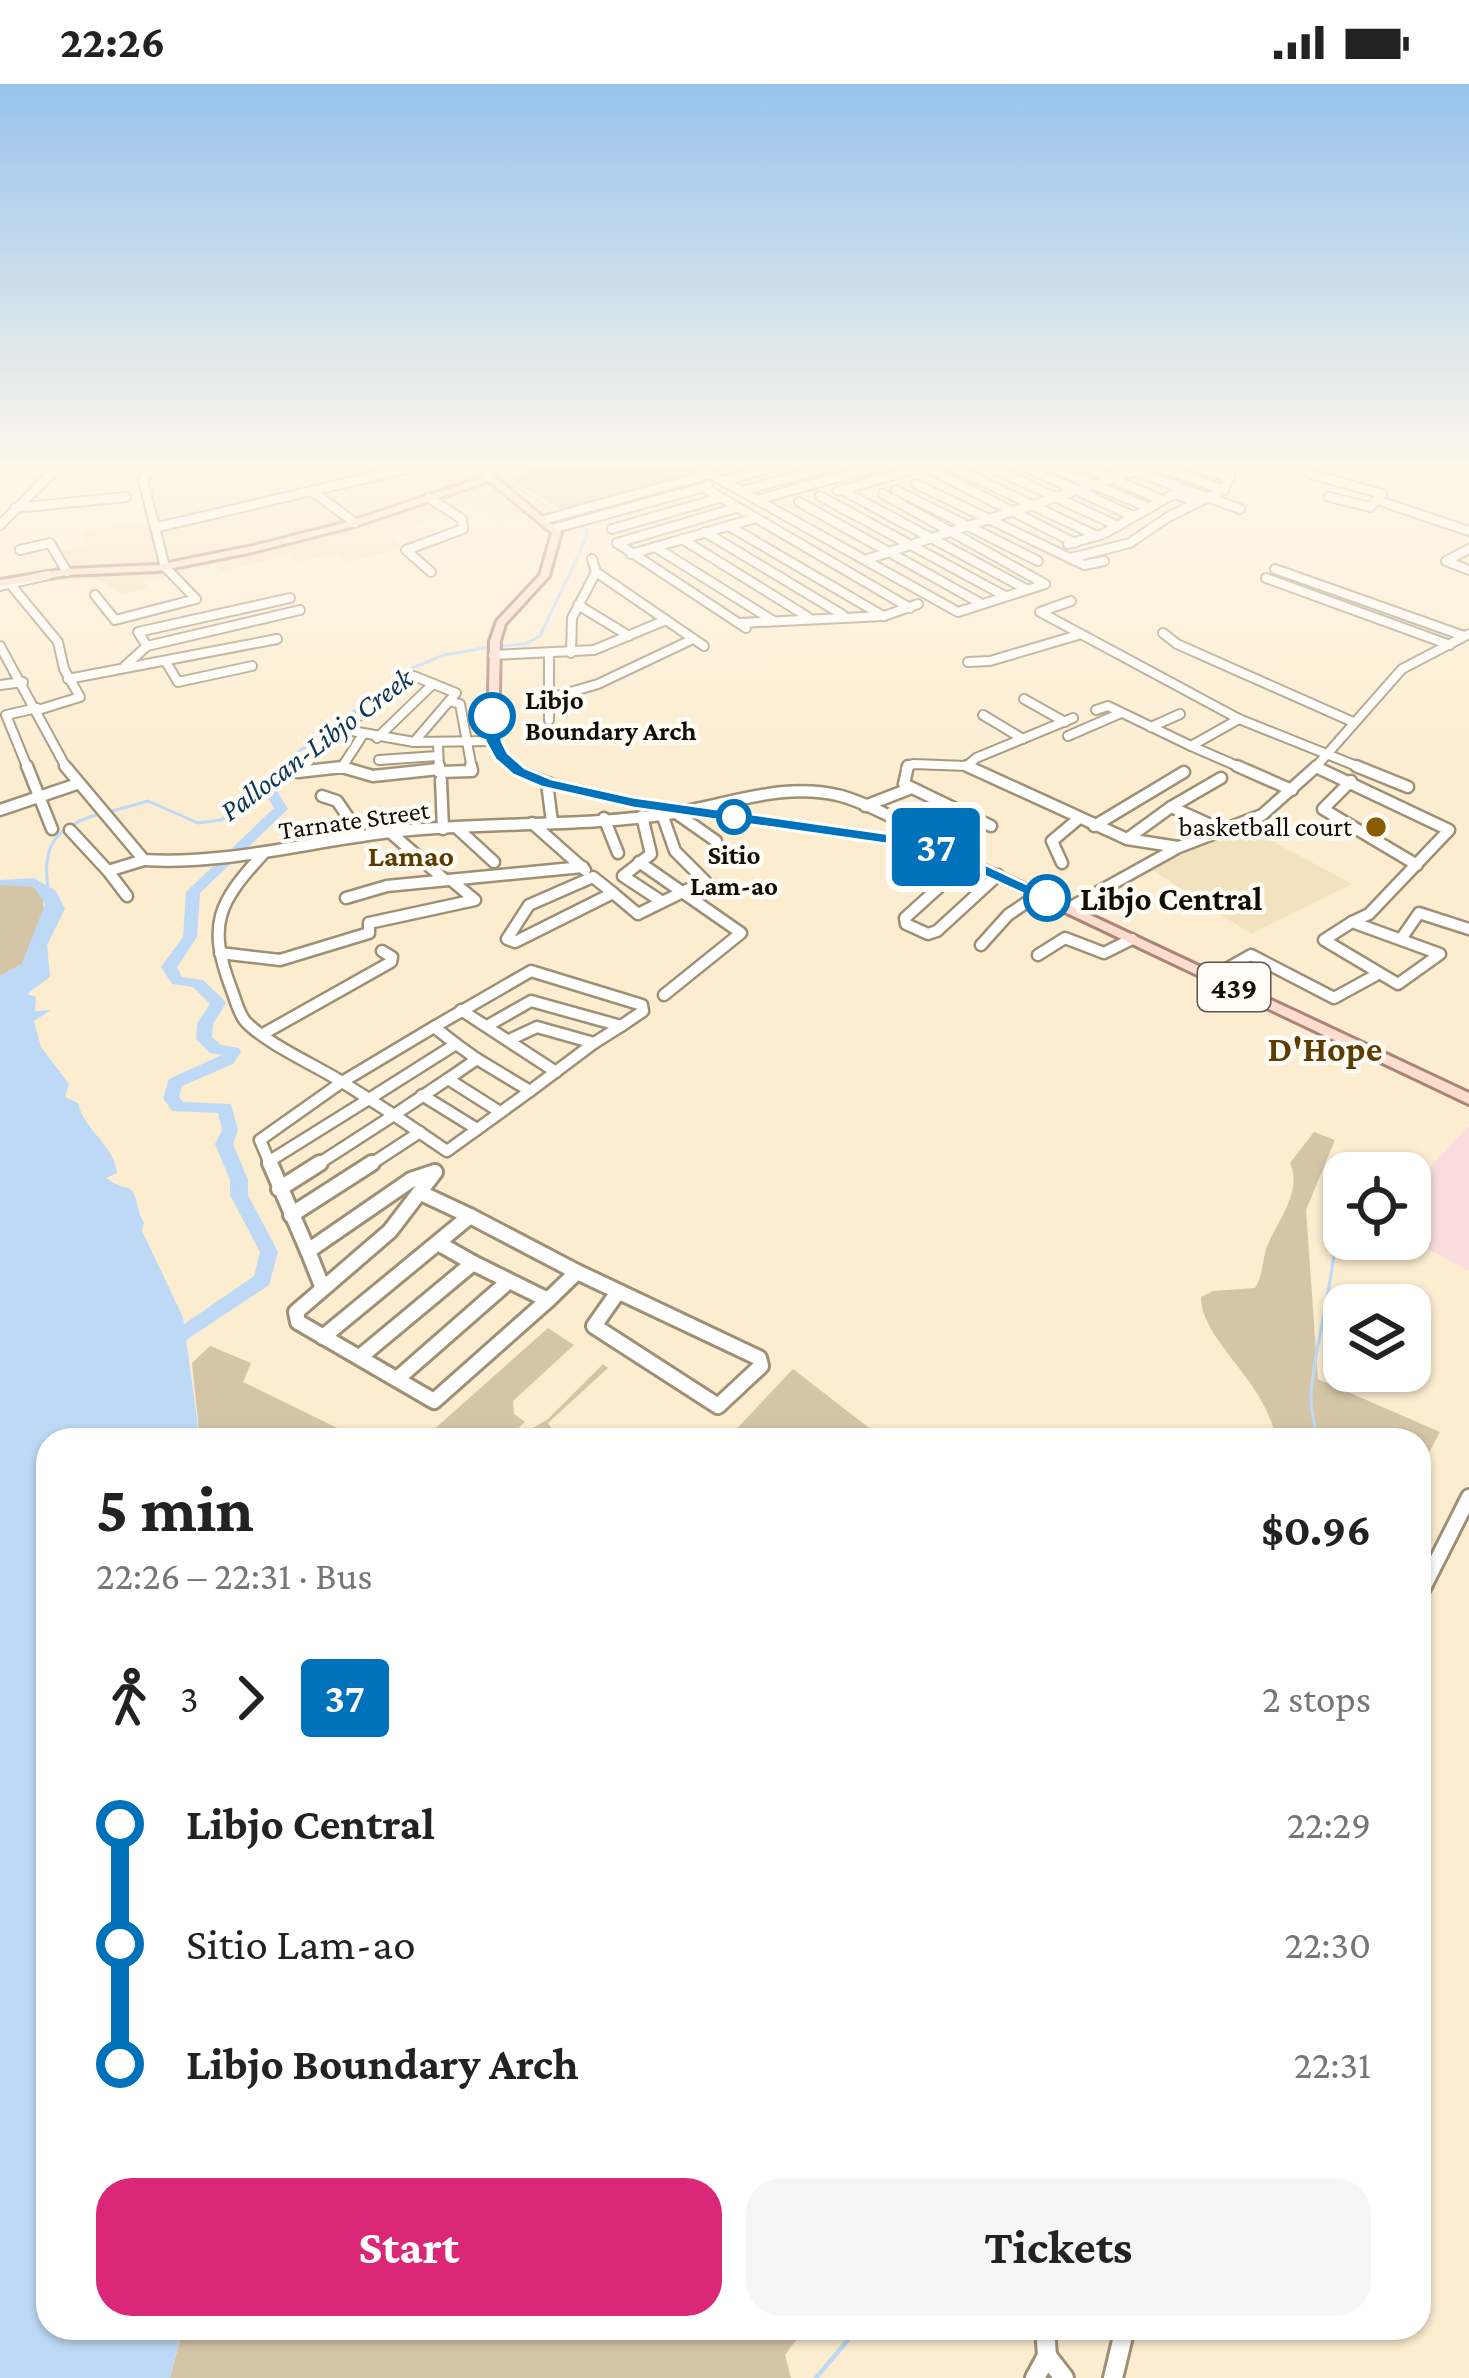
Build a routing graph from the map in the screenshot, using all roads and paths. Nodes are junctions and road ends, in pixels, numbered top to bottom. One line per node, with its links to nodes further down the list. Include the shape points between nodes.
1 (49, 574): 21 (street); 21 (main road)
2 (171, 574): 24 (street, via 196,598 115,620)
3 (544, 574): 46 (main road, via 500,623)
4 (595, 574): 29 (street)
5 (599, 574): 34 (street)
6 (662, 574): 35 (street, via 744,626)
7 (699, 574): 35 (street)
8 (739, 574): 32 (street)
9 (775, 574): 33 (street)
10 (811, 574): 31 (street)
11 (857, 574): 31 (street, via 914,606)
12 (893, 574): 22 (street)
13 (929, 574): 20 (street)
14 (960, 574): 20 (street)
15 (965, 574): 25 (street)
16 (999, 574): 23 (street)
17 (1032, 574): 23 (street, via 1046,584)
18 (1289, 574): 38 (street)
19 (1266, 578): 42 (street)
20 (940, 580): 22 (street); 28 (street)
21 (3, 584): 53 (street, via 58,641)
22 (915, 587): 28 (street, via 958,612)
23 (1026, 589): 25 (street)
24 (95, 595)
25 (1005, 596): 28 (street)
26 (290, 598): 44 (street, via 138,632)
27 (1071, 601): 37 (street, via 1040,612)
28 (982, 604)
29 (578, 605): 39 (street); 47 (street)
30 (300, 610): 44 (street)
31 (884, 616): 33 (street)
32 (809, 617): 33 (street); 35 (street)
33 (846, 617)
34 (666, 620): 39 (street); 41 (street)
35 (773, 620)
36 (1163, 633): 69 (street)
37 (1079, 634): 50 (street); 67 (street)
38 (1467, 635): 42 (street)
39 (629, 636): 47 (street)
40 (277, 639): 49 (street)
41 (693, 639): 45 (street); 57 (street)
42 (1450, 645): 69 (street, via 1402,669)
43 (0, 646): 54 (street)
44 (147, 646): 51 (street)
45 (704, 646)
46 (494, 649): 48 (street); 77 (main road)
47 (572, 653): 48 (street)
48 (550, 654): 57 (street)
49 (166, 662): 51 (street); 52 (street, via 178,682)
50 (968, 662)
51 (125, 666): 53 (street)
52 (252, 666)
53 (68, 679): 61 (street, via 80,700)
54 (23, 682): 56 (street); 61 (street)
55 (433, 684): 60 (street, via 456,692); 71 (street, via 414,676); 75 (street)
56 (0, 685)
57 (550, 698): 68 (street)
58 (1024, 699): 76 (street, via 1069,720)
59 (0, 701): 65 (street)
60 (449, 701): 78 (street); 79 (street, via 460,704)
61 (38, 709): 65 (street); 94 (street)
62 (1096, 710): 63 (street)
63 (1121, 712): 70 (street); 74 (street)
64 (1180, 714): 70 (street)
65 (6, 715): 72 (street)
66 (983, 716): 76 (street)
67 (1239, 719): 81 (street); 82 (street)
68 (549, 720)
69 (1353, 722): 82 (street)
70 (1151, 727): 81 (street)
71 (341, 729): 73 (street); 86 (street, via 298,772)
72 (5, 730): 98 (street)
73 (362, 736): 75 (street); 86 (street)
74 (1068, 736)
75 (383, 739): 78 (street); 84 (street)
76 (1023, 739): 85 (street)
77 (493, 741): 79 (street); 93 (main road, 439, via 509,764)
78 (414, 742): 80 (street)
79 (468, 742): 80 (street); 89 (street, via 472,771)
80 (438, 743): 83 (street)
81 (1191, 746): 97 (street)
82 (1327, 754): 87 (street); 95 (street)
83 (437, 756): 84 (street); 89 (street)
84 (379, 760): 91 (street)
85 (967, 766): 96 (street, via 906,766); 107 (street)
86 (342, 767): 91 (street)
87 (1316, 767): 92 (street); 97 (street)
88 (1184, 772): 112 (street)
89 (440, 774): 91 (street); 115 (street)
90 (1221, 778): 101 (street)
91 (370, 780)
92 (1351, 781): 129 (street, via 1323,808); 129 (street, via 1449,830)
93 (547, 783): 103 (main road, 439); 108 (street)
94 (77, 784): 98 (street); 125 (street)
95 (1408, 787)
96 (909, 789): 100 (street); 111 (street)
97 (1292, 790): 117 (street, via 1262,815)
98 (38, 796): 102 (street); 114 (street)
99 (322, 796): 119 (street, via 337,801)
100 (864, 806): 103 (street, Tarnate Street, via 826,793); 110 (street, Tarnate Street)
101 (1172, 807): 117 (street); 120 (street)
102 (0, 810)
103 (680, 812): 104 (street, Tarnate Street); 121 (street); 132 (main road, 439, via 933,845)
104 (662, 814): 105 (street, Tarnate Street); 136 (street, via 675,851 705,878)
105 (642, 816): 106 (street, Tarnate Street); 127 (street, via 652,844)
106 (604, 818): 108 (street, Tarnate Street); 123 (street)
107 (1077, 820): 112 (street); 128 (street, via 1052,841)
108 (553, 822): 109 (street, Tarnate Street)
109 (532, 823): 113 (street, Tarnate Street); 130 (street)
110 (905, 824)
111 (991, 826)
112 (1094, 826): 120 (street)
113 (458, 828): 115 (street, Tarnate Street); 126 (street)
114 (52, 829)
115 (443, 829): 118 (street, Tarnate Street)
116 (70, 830): 131 (street)
117 (1222, 830): 122 (street)
118 (390, 832): 119 (street, Tarnate Street); 134 (street)
119 (361, 836): 124 (street, Tarnate Street)
120 (1127, 839): 122 (street)
121 (716, 841)
122 (1179, 847): 143 (street)
123 (618, 853)
124 (263, 854): 125 (street, Tarnate Street); 151 (street, via 220,903)
125 (144, 860): 131 (street, Tarnate Street)
126 (494, 862)
127 (639, 862): 136 (street); 142 (street, via 623,876)
128 (1062, 862)
129 (1418, 865): 145 (street)
130 (583, 867): 133 (street); 134 (street)
131 (108, 872): 139 (street)
132 (998, 875): 135 (street, via 937,932 906,924); 138 (main road, 439)
133 (593, 877): 137 (street); 141 (street)
134 (448, 880): 140 (street); 151 (street, via 475,900 368,923 369,933 280,960)
135 (946, 880)
136 (684, 889): 142 (street); 155 (street, via 741,933)
137 (613, 893): 142 (street, via 636,914); 144 (street)
138 (1039, 894): 143 (main road, 439); 149 (street)
139 (127, 896)
140 (346, 898)
141 (535, 901): 144 (street); 144 (street, via 507,939)
142 (661, 901)
143 (1069, 908): 147 (main road, 439)
144 (557, 920)
145 (1352, 922): 148 (street); 153 (street, via 1324,940)
146 (1469, 929): 148 (street, via 1419,913)
147 (1132, 939): 152 (street, via 1104,953 1065,938); 154 (main road, 439)
148 (1401, 939): 153 (street, via 1440,954 1398,984)
149 (981, 944)
150 (382, 951): 160 (street, via 391,962)
151 (220, 953): 160 (street, via 244,1021)
152 (1039, 956)
153 (1376, 975): 154 (street, via 1334,998 1251,955)
154 (1212, 976): 171 (main road, 439)
155 (664, 995)
156 (460, 1010): 157 (street); 158 (street, via 531,971 642,1005); 159 (street)
157 (487, 1026): 158 (street, via 531,1000); 161 (street)
158 (621, 1026): 162 (street)
159 (434, 1027): 163 (street); 167 (street)
160 (263, 1034): 167 (street)
161 (509, 1040): 162 (street, via 537,1027); 165 (street)
162 (594, 1043): 165 (street)
163 (456, 1044): 164 (street); 170 (street)
164 (477, 1059): 166 (street); 168 (street)
165 (556, 1072): 168 (street)
166 (448, 1078): 169 (street); 172 (street)
167 (342, 1082): 170 (street); 177 (street, via 262,1136)
168 (530, 1091): 172 (street)
169 (422, 1095): 173 (street); 174 (street)
170 (369, 1098): 173 (street); 177 (street)
171 (1469, 1099)
172 (500, 1112): 174 (street)
173 (394, 1115): 175 (street); 179 (street)
174 (477, 1129): 176 (street)
175 (420, 1132): 176 (street); 181 (street)
176 (447, 1150): 178 (street)
177 (268, 1162): 179 (street)
178 (435, 1172): 180 (street); 184 (street)
179 (279, 1189): 181 (street)
180 (423, 1194): 182 (street); 188 (street, via 400,1224)
181 (291, 1215): 184 (street)
182 (470, 1216): 183 (street); 186 (street)
183 (438, 1244): 185 (street); 191 (street)
184 (308, 1251): 188 (street)
185 (473, 1263): 187 (street); 192 (street)
186 (577, 1272): 189 (street); 190 (street)
187 (508, 1281): 190 (street); 193 (street)
188 (322, 1286): 191 (street, via 295,1317)
189 (618, 1292): 189 (street, via 594,1326 718,1406 761,1366 759,1358)
190 (548, 1300): 193 (street, via 434,1400)
191 (323, 1336): 192 (street)
192 (360, 1357): 193 (street)
193 (397, 1378)
194 (1469, 1497): 195 (street)
195 (1431, 1572)
196 (1046, 2340): 198 (street)
197 (1121, 2340): 201 (street)
198 (1047, 2356): 199 (street); 200 (street)
199 (1035, 2378)
200 (1064, 2378)
201 (1113, 2378)

